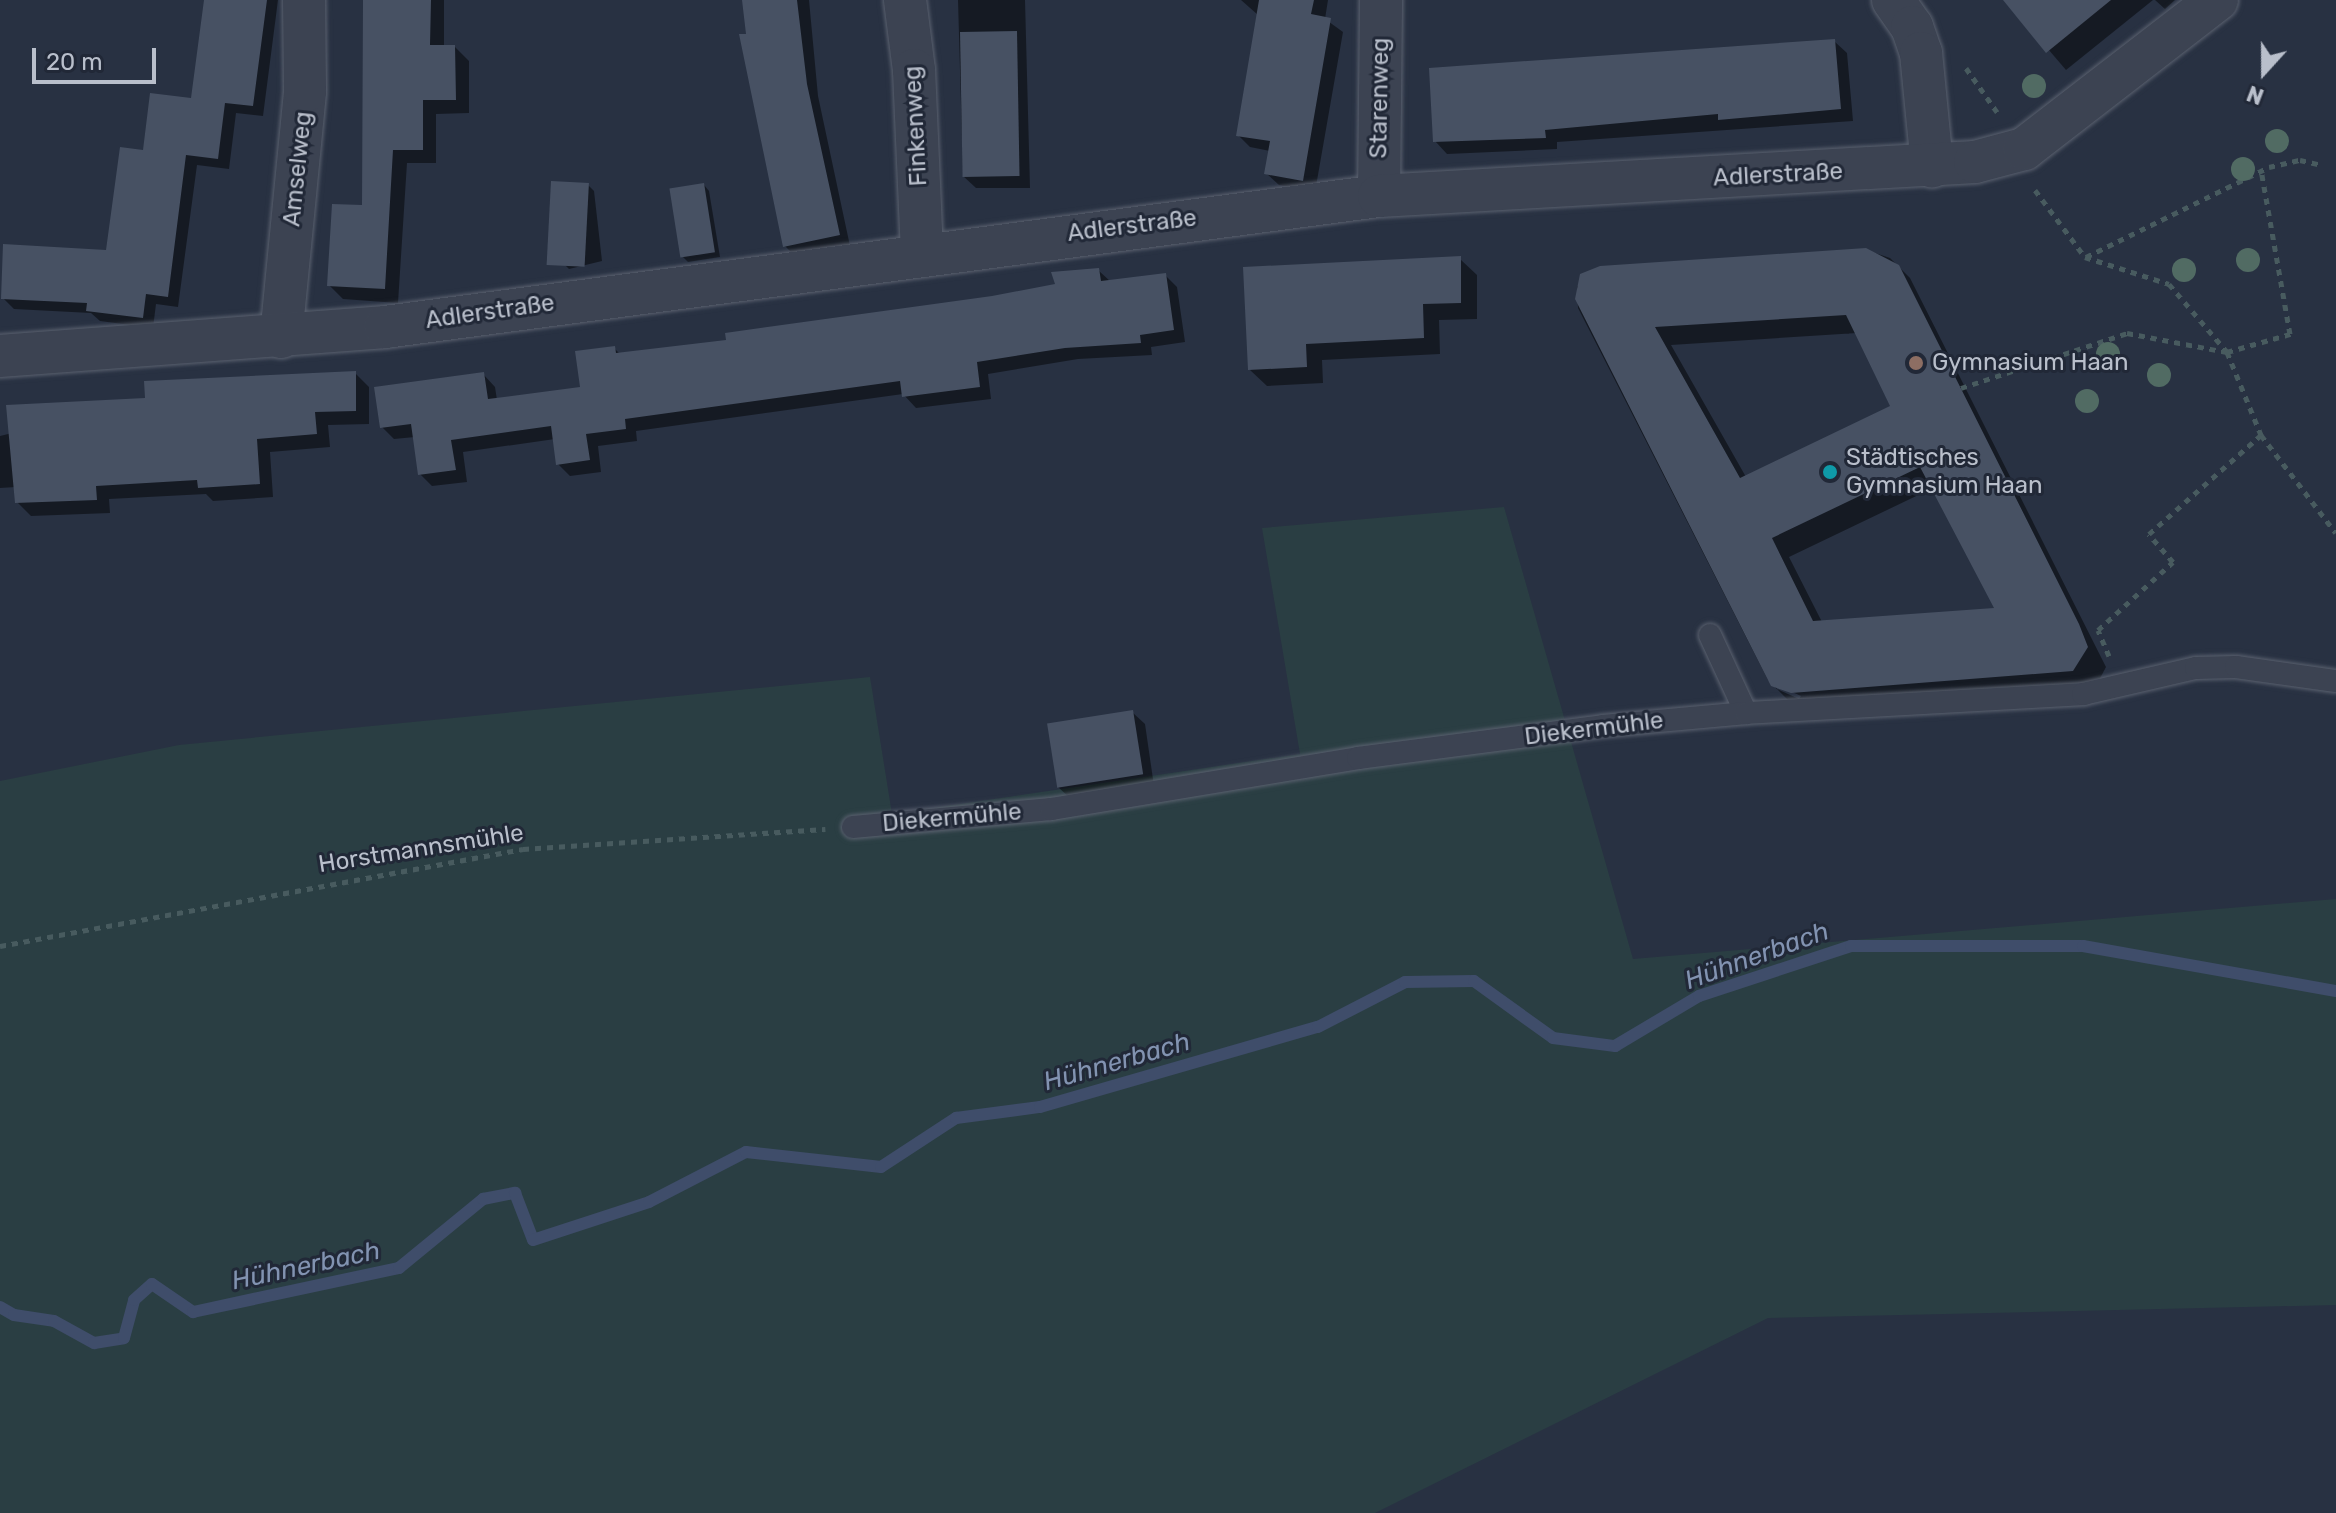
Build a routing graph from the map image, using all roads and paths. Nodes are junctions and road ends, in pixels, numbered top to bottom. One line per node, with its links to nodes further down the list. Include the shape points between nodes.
1 (304, 0): 13 (street, Amselweg, via 305,91)
2 (905, 0): 11 (street, Finkenweg, via 914,70)
3 (1381, 0): 10 (street, Starenweg)
4 (2217, 0): 8 (street, Adlerstraße)
5 (1903, 14): 7 (street, via 1921,53); 8 (path, via 1951,47)
6 (2322, 165): 9 (path, via 2300,160)
7 (1932, 166): 8 (street, Adlerstraße); 10 (street, Adlerstraße)
8 (2027, 166): 12 (path)
9 (2261, 170): 12 (path); 14 (path, via 2290,334)
10 (1379, 196): 11 (street, Adlerstraße)
11 (922, 252): 13 (street, Adlerstraße)
12 (2085, 257): 14 (path, via 2169,284)
13 (281, 337): 15 (street, Adlerstraße)
14 (2227, 352): 16 (path, via 2127,333); 17 (path)
15 (0, 356)
16 (1961, 388)
17 (2261, 435): 18 (path); 20 (path, via 2149,534 2173,562 2098,630)
18 (2336, 533)
19 (1710, 635): 22 (lane)
20 (2108, 654)
21 (2336, 681): 22 (lane, Diekermühle, via 2236,667 2196,668 2083,694)
22 (1746, 713): 23 (lane, Diekermühle, via 1358,758 1051,809)
23 (853, 827): 24 (path, Horstmannsmühle, via 523,849)
24 (0, 946)

